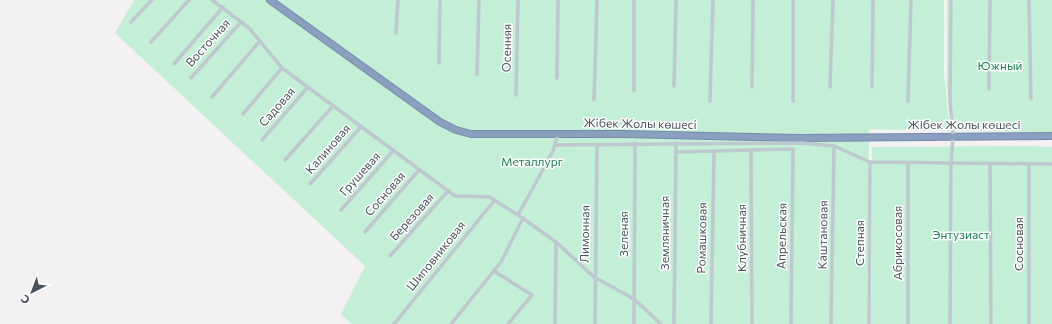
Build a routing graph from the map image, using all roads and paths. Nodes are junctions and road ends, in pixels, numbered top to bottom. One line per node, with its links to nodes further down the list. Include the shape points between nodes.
1 (152, 0): 23 (street)
2 (188, 0): 27 (street)
3 (212, 0): 22 (street)
4 (270, 0): 51 (highway, Жібек Жолы көшесі, via 440,122 456,130 488,135)
5 (398, 0): 25 (street)
6 (440, 0): 29 (street)
7 (479, 0): 31 (street)
8 (518, 0): 41 (street, Осенняя)
9 (558, 0): 33 (street)
10 (597, 0): 44 (street)
11 (634, 0): 40 (street)
12 (676, 0): 34 (street)
13 (713, 0): 45 (street)
14 (753, 0): 36 (street)
15 (793, 0): 46 (street)
16 (833, 0): 37 (street)
17 (873, 0): 38 (street)
18 (911, 0): 47 (street)
19 (951, 0): 52 (street, via 950,101)
20 (990, 0): 39 (street)
21 (1029, 0): 43 (street)
22 (223, 7): 24 (street); 28 (street, Восточная)
23 (131, 22)
24 (241, 22): 26 (street); 32 (street, Восточная)
25 (396, 33)
26 (260, 41): 30 (street); 42 (street)
27 (151, 42)
28 (174, 64)
29 (439, 64)
30 (282, 68): 35 (street); 49 (street)
31 (477, 76)
32 (191, 78)
33 (556, 78)
34 (674, 86)
35 (308, 87): 48 (street); 54 (street, Садовая)
36 (752, 87)
37 (830, 87)
38 (872, 87)
39 (989, 89)
40 (634, 91)
41 (516, 95)
42 (212, 97)
43 (1031, 99)
44 (594, 100)
45 (710, 101)
46 (792, 101)
47 (908, 101)
48 (333, 106): 50 (street); 64 (street)
49 (243, 114)
50 (361, 127): 60 (street); 72 (street, Калиновая)
51 (558, 134): 52 (highway, Жібек Жолы көшесі, via 799,138); 58 (street)
52 (953, 136): 53 (highway, Жібек Жолы көшесі); 67 (street)
53 (1052, 136)
54 (262, 140)
55 (676, 143): 57 (street); 59 (street, via 803,142); 62 (street, Земляничная)
56 (597, 144): 57 (street); 58 (street); 82 (street, Лимонная)
57 (635, 144): 83 (street, Зеленая)
58 (555, 145): 76 (street)
59 (834, 146): 65 (street); 95 (street, Каштановая)
60 (394, 151): 71 (street); 75 (street, Грушевая)
61 (751, 151): 63 (street); 93 (street, Клубничная); 94 (street, Апрельская, via 792,149)
62 (676, 152): 63 (street); 91 (street, Земляничная)
63 (714, 152): 92 (street, Ромашковая)
64 (285, 160)
65 (870, 162): 66 (street); 96 (street, Степная)
66 (908, 163): 67 (street); 97 (street, Абрикосовая)
67 (951, 163): 68 (street); 98 (street)
68 (990, 163): 69 (street); 99 (street)
69 (1029, 164): 70 (street); 100 (street, Сосновая)
70 (1052, 164)
71 (419, 170): 73 (street); 78 (street, Сосновая)
72 (310, 184)
73 (448, 191): 74 (street, via 455,196 489,197); 80 (street, Березовая)
74 (494, 201): 76 (street); 84 (street, Шиповниковая)
75 (341, 210)
76 (518, 215): 77 (street)
77 (523, 218): 79 (street); 81 (street)
78 (365, 232)
79 (556, 242): 82 (street); 87 (street)
80 (390, 256)
81 (494, 271): 85 (street); 86 (street, via 532,295)
82 (594, 277): 83 (street); 88 (street, Лимонная)
83 (634, 299): 89 (street, Зеленая); 90 (street)
84 (394, 324)
85 (451, 324)
86 (508, 324)
87 (555, 324)
88 (595, 324)
89 (634, 324)
90 (661, 324)
91 (674, 324)
92 (711, 324)
93 (752, 324)
94 (791, 324)
95 (831, 324)
96 (870, 324)
97 (908, 324)
98 (950, 324)
99 (991, 324)
100 (1029, 324)

